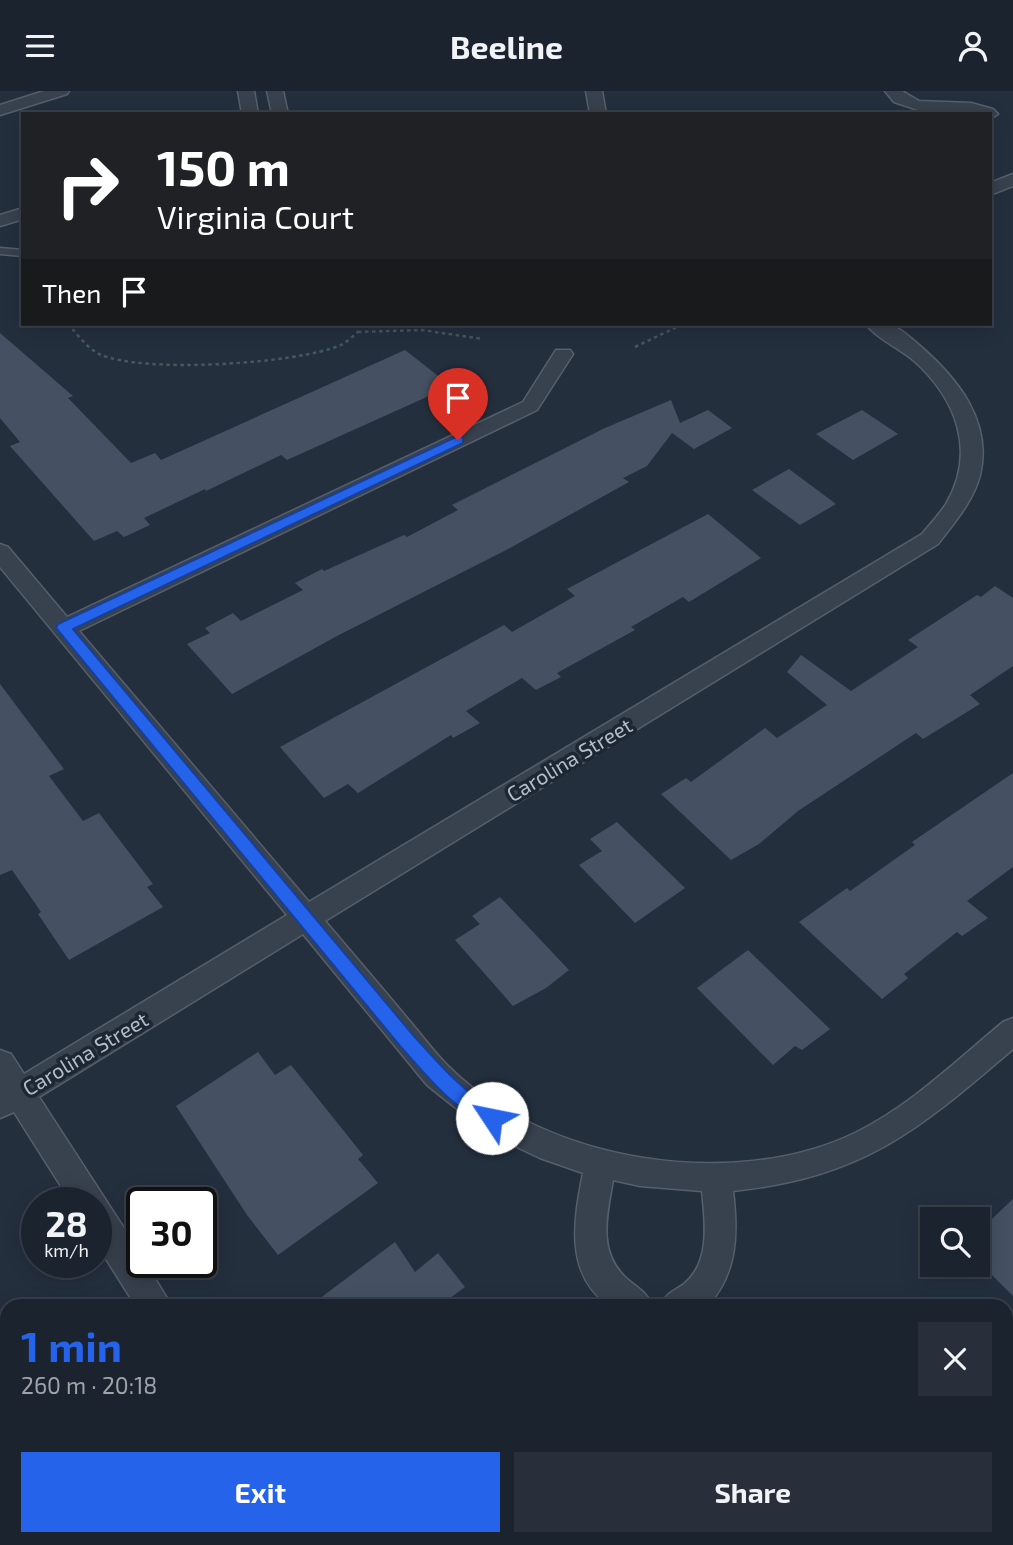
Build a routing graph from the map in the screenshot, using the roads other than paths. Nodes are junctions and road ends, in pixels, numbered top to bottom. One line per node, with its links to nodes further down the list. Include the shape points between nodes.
1 (61, 91): 8 (street)
2 (246, 91): 9 (street)
3 (275, 91): 10 (street)
4 (594, 91): 11 (street)
5 (892, 91): 7 (street, via 920,106)
6 (962, 91): 7 (street)
7 (972, 107): 12 (street)
8 (0, 110)
9 (250, 112)
10 (279, 112)
11 (598, 112)
12 (986, 112)
13 (1013, 179): 14 (street)
14 (992, 189)
15 (21, 214): 16 (street)
16 (0, 221)
17 (0, 251): 18 (lane)
18 (21, 253)
19 (879, 326): 23 (street, Carolina Street, via 923,355 942,374 959,396 971,428 972,478 938,530 910,552)
20 (564, 354): 22 (street, via 530,406)
21 (0, 552): 22 (street)
22 (64, 628): 23 (street)
23 (306, 920): 26 (street, Carolina Street); 27 (street, via 438,1076 472,1105 513,1130)
24 (1013, 1031): 28 (street, via 899,1124 864,1144 793,1167)
25 (0, 1063): 26 (street)
26 (9, 1098): 29 (street)
27 (600, 1163): 28 (street, via 632,1171); 32 (street, via 588,1244 597,1270)
28 (716, 1177): 33 (street, via 721,1245 714,1271)
29 (77, 1187)
30 (112, 1239): 31 (street)
31 (150, 1299)
32 (625, 1299)
33 (686, 1299)

